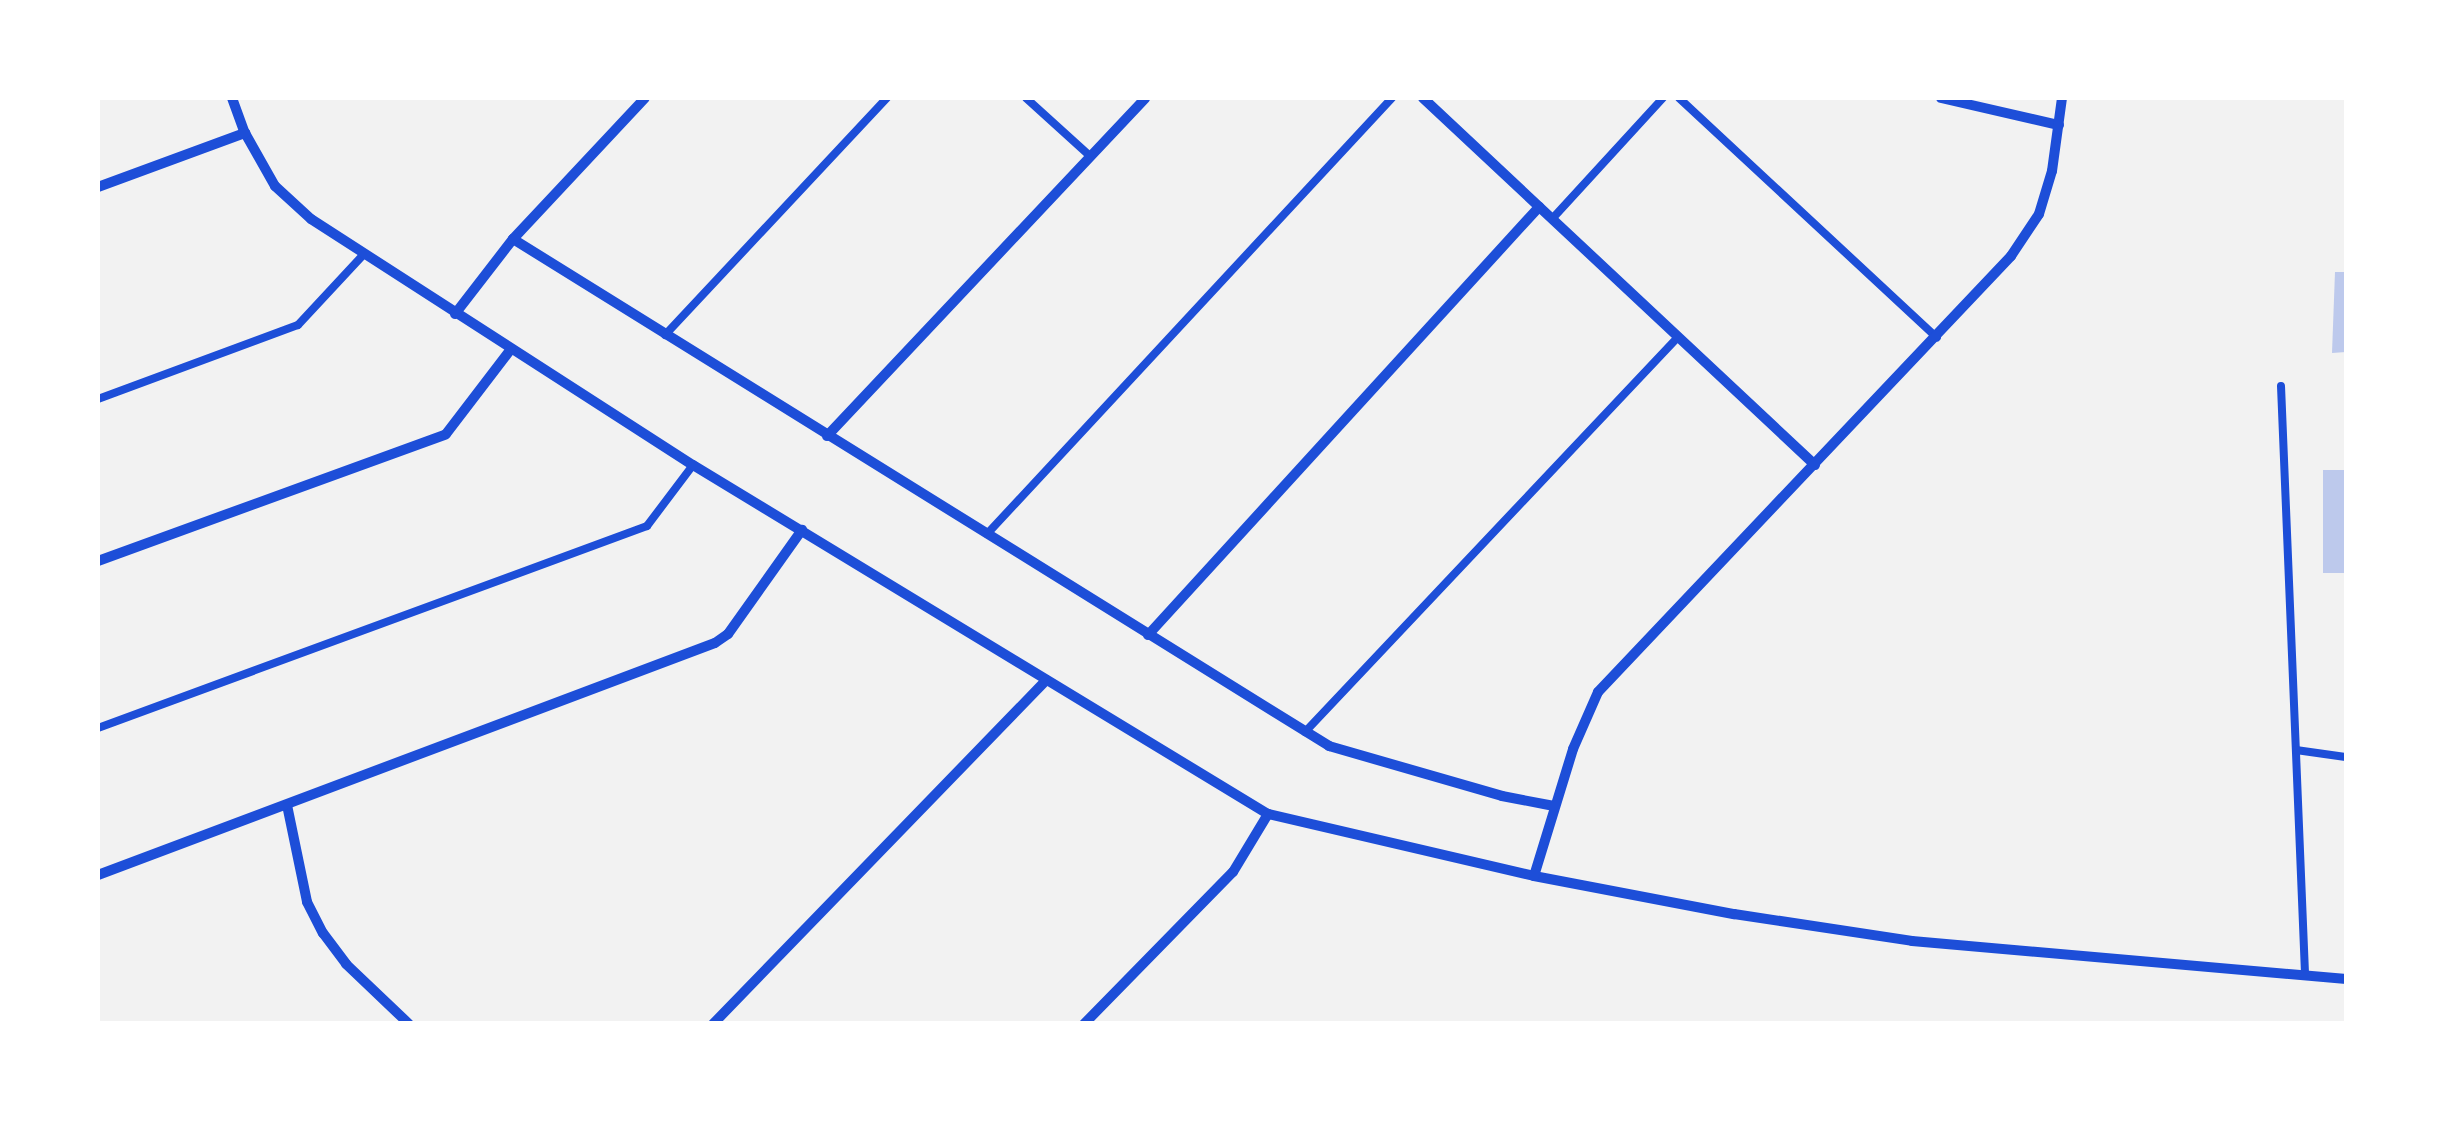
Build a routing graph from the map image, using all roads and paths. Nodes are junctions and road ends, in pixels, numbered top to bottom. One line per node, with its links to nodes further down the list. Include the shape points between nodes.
1 (232, 98): 13 (street)
2 (645, 98): 18 (street)
3 (887, 98): 21 (lane)
4 (1026, 98): 14 (lane)
5 (1145, 98): 14 (street)
6 (1392, 98): 31 (lane)
7 (1423, 98): 16 (street)
8 (1663, 98): 17 (lane)
9 (1679, 98): 23 (lane)
10 (1940, 98): 12 (street)
11 (2062, 98): 12 (street)
12 (2060, 125): 23 (street, via 2039,214 2011,256)
13 (245, 133): 15 (street); 19 (street, via 275,186)
14 (1090, 156): 27 (street)
15 (98, 187)
16 (1539, 207): 17 (street); 33 (street)
17 (1552, 219): 22 (street)
18 (512, 239): 20 (street); 21 (street)
19 (363, 255): 20 (street); 26 (lane, via 298,325)
20 (456, 314): 24 (street)
21 (665, 335): 27 (street)
22 (1678, 337): 29 (street); 36 (lane)
23 (1937, 338): 29 (street)
24 (511, 349): 28 (street); 32 (street, via 446,434)
25 (2280, 386): 37 (lane)
26 (98, 398)
27 (827, 436): 31 (street)
28 (693, 465): 30 (street); 35 (lane, via 648,526)
29 (1815, 466): 40 (street, via 1598,692)
30 (802, 530): 34 (street); 39 (street, via 715,643)
31 (986, 535): 33 (street)
32 (98, 562)
33 (1148, 635): 36 (street)
34 (1046, 680): 41 (street); 47 (street)
35 (98, 728)
36 (1304, 732): 40 (street, via 1357,756)
37 (2296, 750): 38 (lane); 44 (lane)
38 (2346, 757)
39 (288, 805): 42 (street); 46 (street, via 306,902 323,933)
40 (1554, 806): 43 (street)
41 (1268, 814): 43 (street); 48 (street, via 1233,872)
42 (98, 875)
43 (1534, 876): 44 (street, via 1912,941)
44 (2306, 974): 45 (street)
45 (2346, 979)
46 (409, 1024)
47 (713, 1024)
48 (1084, 1024)

